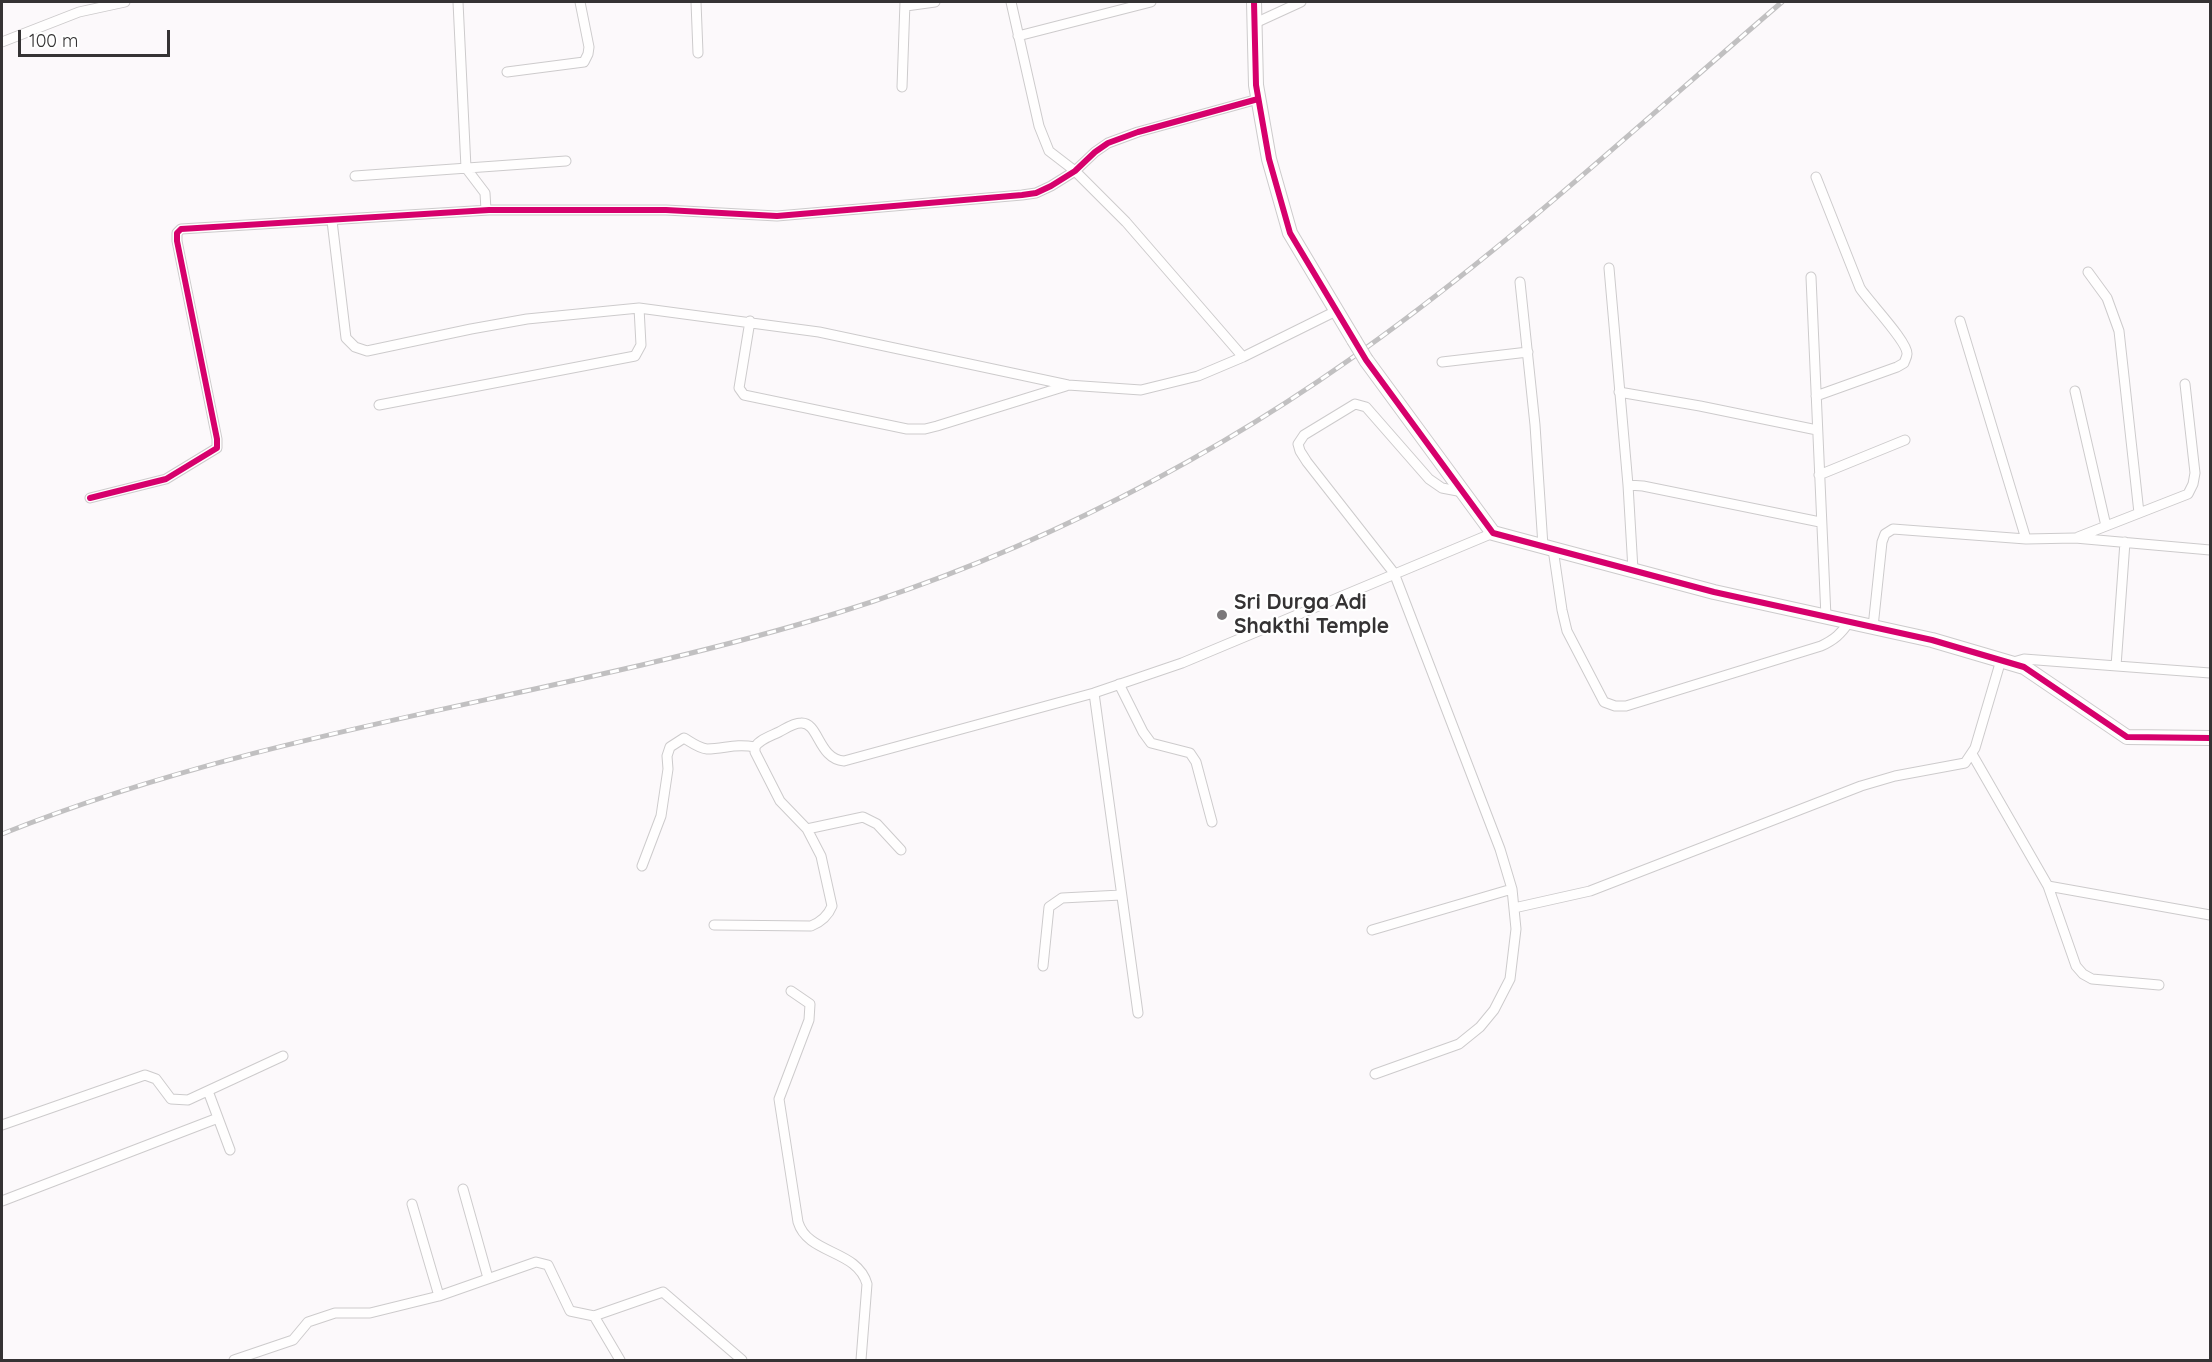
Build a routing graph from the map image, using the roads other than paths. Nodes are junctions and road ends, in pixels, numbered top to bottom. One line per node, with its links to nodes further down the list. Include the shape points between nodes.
1 (125, 2): 13 (street, via 79,12)
2 (458, 2): 19 (street)
3 (580, 2): 15 (street, via 589,47 584,62)
4 (696, 2): 14 (street)
5 (934, 2): 10 (street)
6 (1011, 2): 12 (street)
7 (1151, 2): 12 (street)
8 (1254, 2): 11 (street)
9 (1301, 2): 11 (street)
10 (906, 4): 16 (street)
11 (1254, 24): 17 (street)
12 (1018, 36): 20 (street, via 1049,151)
13 (2, 42)
14 (698, 52)
15 (507, 72)
16 (902, 87)
17 (1258, 99): 20 (street, via 1108,143); 30 (street, via 1269,159 1290,233)
18 (566, 161): 19 (street)
19 (466, 168): 21 (street); 23 (street, via 485,193)
20 (1075, 171): 23 (street, via 1036,193 777,216 666,210); 34 (street, via 1126,222)
21 (355, 176)
22 (1816, 177): 40 (street, via 1860,288 1903,341 1907,354 1904,363 1897,367)
23 (486, 210): 24 (street)
24 (332, 221): 29 (street, via 346,338 367,351 516,321); 47 (street, via 181,229 177,233 217,448 166,478)
25 (1609, 268): 39 (street)
26 (2088, 272): 48 (street, via 2107,298 2119,331)
27 (1811, 277): 40 (street)
28 (1520, 282): 33 (street)
29 (639, 308): 31 (street); 41 (street, via 641,345 635,356)
30 (1336, 311): 34 (street); 46 (street, bridge, via 1366,360)
31 (750, 321): 37 (street); 37 (street, via 739,388 744,395 907,429 937,426)
32 (1960, 321): 53 (street)
33 (1528, 352): 35 (street); 55 (street)
34 (1243, 357): 37 (street, via 1198,376 1141,390)
35 (1442, 362)
36 (2185, 384): 48 (street, via 2193,484 2188,494)
37 (1068, 385)
38 (2075, 391): 50 (street)
39 (1619, 392): 42 (street); 45 (street)
40 (1816, 396): 42 (street)
41 (379, 405)
42 (1817, 430): 44 (street)
43 (1905, 440): 44 (street)
44 (1819, 476): 49 (street)
45 (1628, 485): 49 (street); 57 (street)
46 (1463, 492): 51 (street); 58 (street, via 1442,488 1429,479 1366,407 1356,404 1304,435 1298,444 1300,452)
47 (90, 498)
48 (2139, 513): 50 (street)
49 (1820, 522): 59 (street)
50 (2106, 526): 52 (street)
51 (1493, 533): 55 (street); 58 (street)
52 (2075, 538): 53 (street); 54 (street)
53 (2026, 539): 61 (street, via 1893,530 1885,534)
54 (2125, 542): 56 (street); 63 (street)
55 (1548, 548): 57 (street); 60 (street, via 1568,632 1604,702 1615,706 1626,706 1821,646 1841,634)
56 (2211, 550)
57 (1633, 570): 59 (street)
58 (1394, 573): 65 (street, via 1182,663); 75 (street)
59 (1826, 617): 60 (street)
60 (1849, 622): 61 (street)
61 (1873, 627): 62 (street)
62 (2006, 661): 63 (street, via 2024,658); 67 (street, via 2024,667 2127,737); 69 (street)
63 (2116, 666): 64 (street)
64 (2211, 673)
65 (1119, 684): 66 (street); 70 (street, via 1151,743 1190,753)
66 (1094, 693): 68 (street, via 844,761 827,753 810,726 803,722); 76 (street)
67 (2211, 738)
68 (756, 747): 71 (street, via 780,801); 73 (street, via 740,744 707,748 684,738 670,747 661,816)
69 (1972, 754): 74 (street); 77 (street, via 1965,763 1861,786 1590,891)
70 (1212, 822)
71 (807, 829): 72 (street, via 863,817 877,824); 79 (street, via 821,856 832,906 829,913 811,926)
72 (901, 850)
73 (642, 866)
74 (2048, 886): 78 (street); 82 (street, via 2076,966 2083,974 2092,979)
75 (1512, 889): 77 (street); 80 (street)
76 (1121, 895): 81 (street, via 1062,898 1049,907); 84 (street)
77 (1514, 908): 86 (street, via 1516,929 1510,979 1487,1019 1459,1044)
78 (2211, 915)
79 (714, 925)
80 (1372, 930)
81 (1043, 966)
82 (2159, 985)
83 (791, 991): 100 (street, via 810,1004 809,1020 779,1099 798,1222 807,1238 858,1265 864,1273 867,1284)
84 (1138, 1013)
85 (283, 1056): 87 (street)
86 (1375, 1074)
87 (208, 1091): 88 (street); 89 (street, via 188,1100 171,1099 156,1078 145,1075)
88 (218, 1118): 90 (street); 92 (street)
89 (2, 1125)
90 (230, 1150)
91 (463, 1190): 94 (street)
92 (2, 1201)
93 (412, 1204): 95 (street)
94 (488, 1278): 95 (street); 96 (street, via 536,1262 548,1265 570,1311)
95 (439, 1296): 97 (street, via 308,1322 293,1340)
96 (594, 1316): 98 (street); 99 (street, via 663,1292)
97 (234, 1360)
98 (620, 1360)
99 (742, 1360)
100 (861, 1360)

